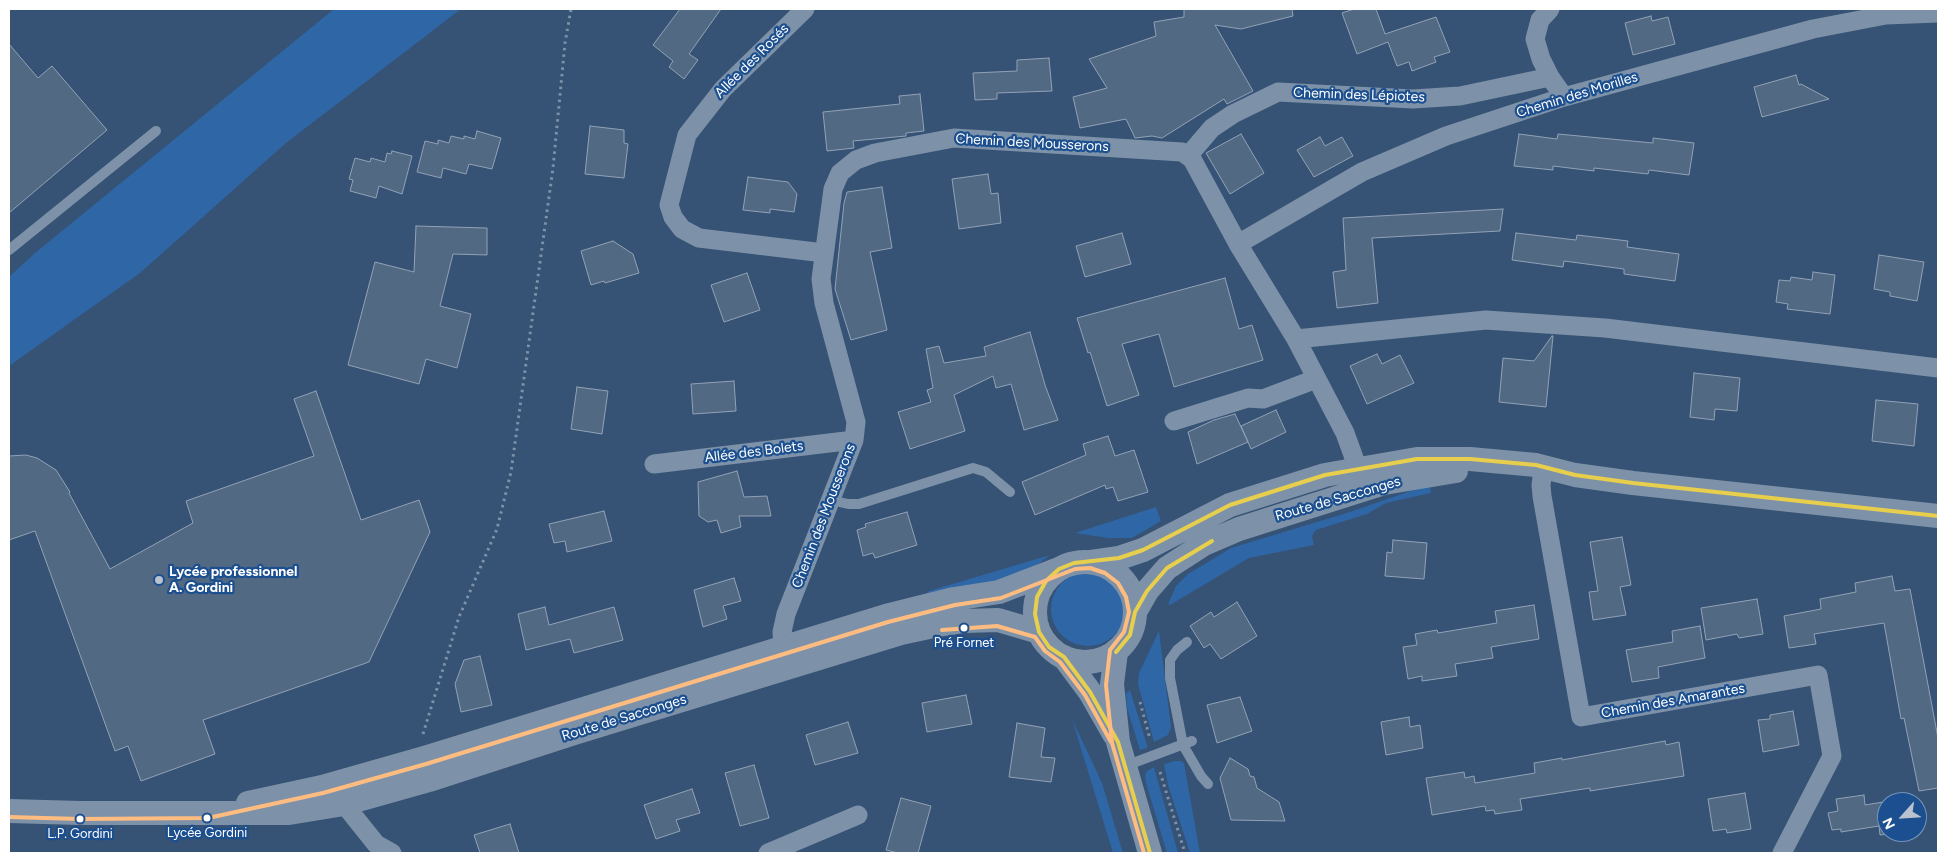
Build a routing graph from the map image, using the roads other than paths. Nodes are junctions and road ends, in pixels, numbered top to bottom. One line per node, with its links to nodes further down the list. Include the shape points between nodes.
1 (805, 9): 10 (street, Allée des Rosés, via 723,88 687,135 669,205 682,229 699,238)
2 (1550, 9): 4 (street, via 1540,20 1535,39)
3 (1938, 13): 5 (street, Chemin des Morilles, via 1886,15 1813,29)
4 (1550, 77): 5 (street); 7 (street, Chemin des Lépiotes, via 1460,96 1413,99 1278,92 1212,128)
5 (1564, 97): 8 (street, Chemin des Morilles, via 1446,136 1362,172)
6 (156, 131): 9 (lane)
7 (1188, 156): 8 (street); 10 (street, Chemin des Mousserons, via 1182,152 954,138 875,152 856,160 840,173 832,189)
8 (1238, 244): 11 (street)
9 (9, 250)
10 (824, 253): 15 (street, Chemin des Mousserons, via 821,279 824,303 856,422)
11 (1296, 339): 12 (street, via 1486,320 1605,328); 13 (street)
12 (1938, 368)
13 (1316, 379): 14 (street, via 1263,399 1248,398); 17 (street, via 1346,433)
14 (1174, 421)
15 (854, 440): 16 (street, Allée des Bolets); 23 (street, Chemin des Mousserons)
16 (654, 464)
17 (1358, 469): 18 (street, Route de Sacconges, via 1417,459 1470,458 1536,465); 20 (street); 22 (street); 25 (street, Route de Sacconges, via 1326,475 1230,505 1143,550)
18 (1575, 475): 19 (street, Route de Sacconges); 24 (street, Route de Sacconges)
19 (1542, 476): 20 (street, Route de Sacconges, via 1455,470); 45 (street, Chemin des Amarantes, via 1542,496 1581,717 1818,675 1832,756)
20 (1384, 483): 22 (street, Route de Sacconges)
21 (1010, 492): 23 (lane, via 986,472 973,468 859,504)
22 (1333, 499): 27 (street, Route de Sacconges, via 1239,529 1204,544 1167,568)
23 (831, 500): 30 (street, Chemin des Mousserons, via 786,614)
24 (1938, 516)
25 (1091, 562): 26 (street, via 1074,563); 27 (street, via 1108,567 1123,579 1132,594)
26 (1059, 569): 28 (street, via 1046,581 1037,597 1035,614); 30 (street, Route de Sacconges, via 999,592 954,599 886,616)
27 (1135, 612): 31 (street, via 1130,635)
28 (1039, 632): 32 (street, via 1049,647); 38 (street, Route de Sacconges, via 998,620 964,621 901,633)
29 (1187, 642): 34 (lane, via 1170,660 1170,678)
30 (783, 649): 37 (street, Route de Sacconges)
31 (1116, 652): 32 (street, via 1100,660 1081,662); 33 (street, via 1112,684)
32 (1064, 658): 33 (street, via 1090,692)
33 (1118, 742): 35 (street)
34 (1187, 743): 35 (lane); 36 (lane, via 1200,776)
35 (1125, 766): 44 (street)
36 (1208, 784)
37 (322, 786): 38 (street); 40 (street, Route de Sacconges)
38 (344, 804): 40 (street, Route de Sacconges, via 289,813); 42 (street, via 376,844)
39 (9, 810): 40 (street, Route de Sacconges)
40 (207, 812)
41 (858, 814): 43 (street)
42 (392, 853)
43 (768, 853)
44 (1150, 853)
45 (1782, 853)

